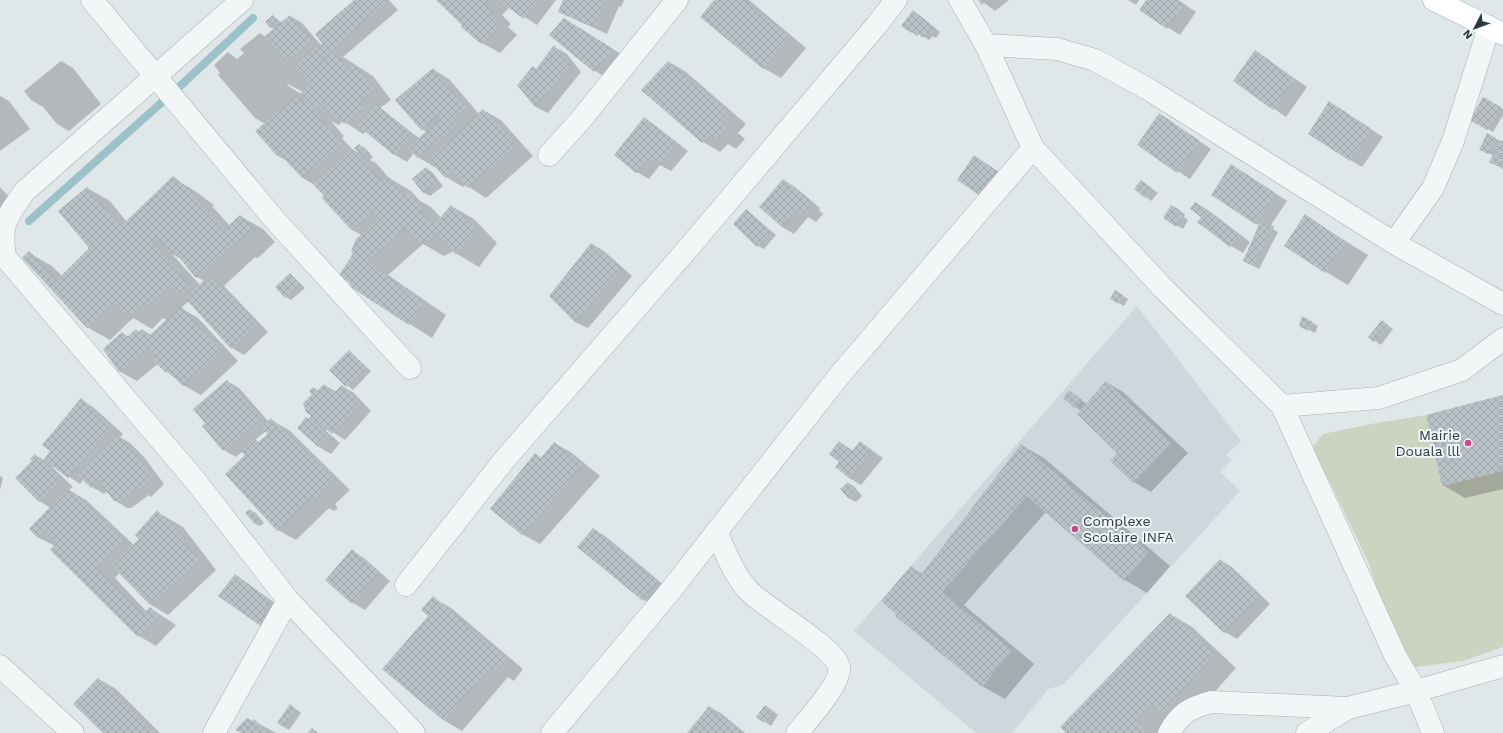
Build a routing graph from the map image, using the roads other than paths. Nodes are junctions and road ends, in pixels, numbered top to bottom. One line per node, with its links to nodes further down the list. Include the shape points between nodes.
1 (92, 0): 9 (street)
2 (242, 0): 9 (street)
3 (677, 0): 11 (street, via 579,122)
4 (896, 0): 18 (street, via 707,227 505,459)
5 (960, 0): 8 (street)
6 (1434, 0): 7 (main road)
7 (1496, 30): 12 (street, via 1433,188)
8 (986, 45): 10 (street); 12 (street, via 1057,49 1095,60 1148,89)
9 (155, 76): 15 (street, via 274,218); 19 (street, via 25,191 5,219 2,240 5,257 194,479)
10 (1033, 148): 16 (street, via 1163,288); 17 (street, via 839,376)
11 (549, 155)
12 (1394, 243): 13 (street)
13 (1503, 304)
14 (1503, 338): 16 (street, via 1462,370 1379,398)
15 (410, 368)
16 (1282, 406): 22 (street, via 1395,655)
17 (716, 532): 27 (street); 28 (street, via 735,572 749,591 829,653 839,666 838,677 812,716)
18 (406, 585)
19 (288, 600): 25 (street); 26 (street)
20 (0, 666): 24 (street)
21 (1503, 666): 22 (street)
22 (1416, 691): 23 (street); 31 (street)
23 (1348, 708): 29 (street, via 1211,702 1190,708 1175,722); 30 (street)
24 (74, 733)
25 (214, 733)
26 (414, 733)
27 (552, 733)
28 (797, 733)
29 (1169, 733)
30 (1307, 733)
31 (1433, 733)

